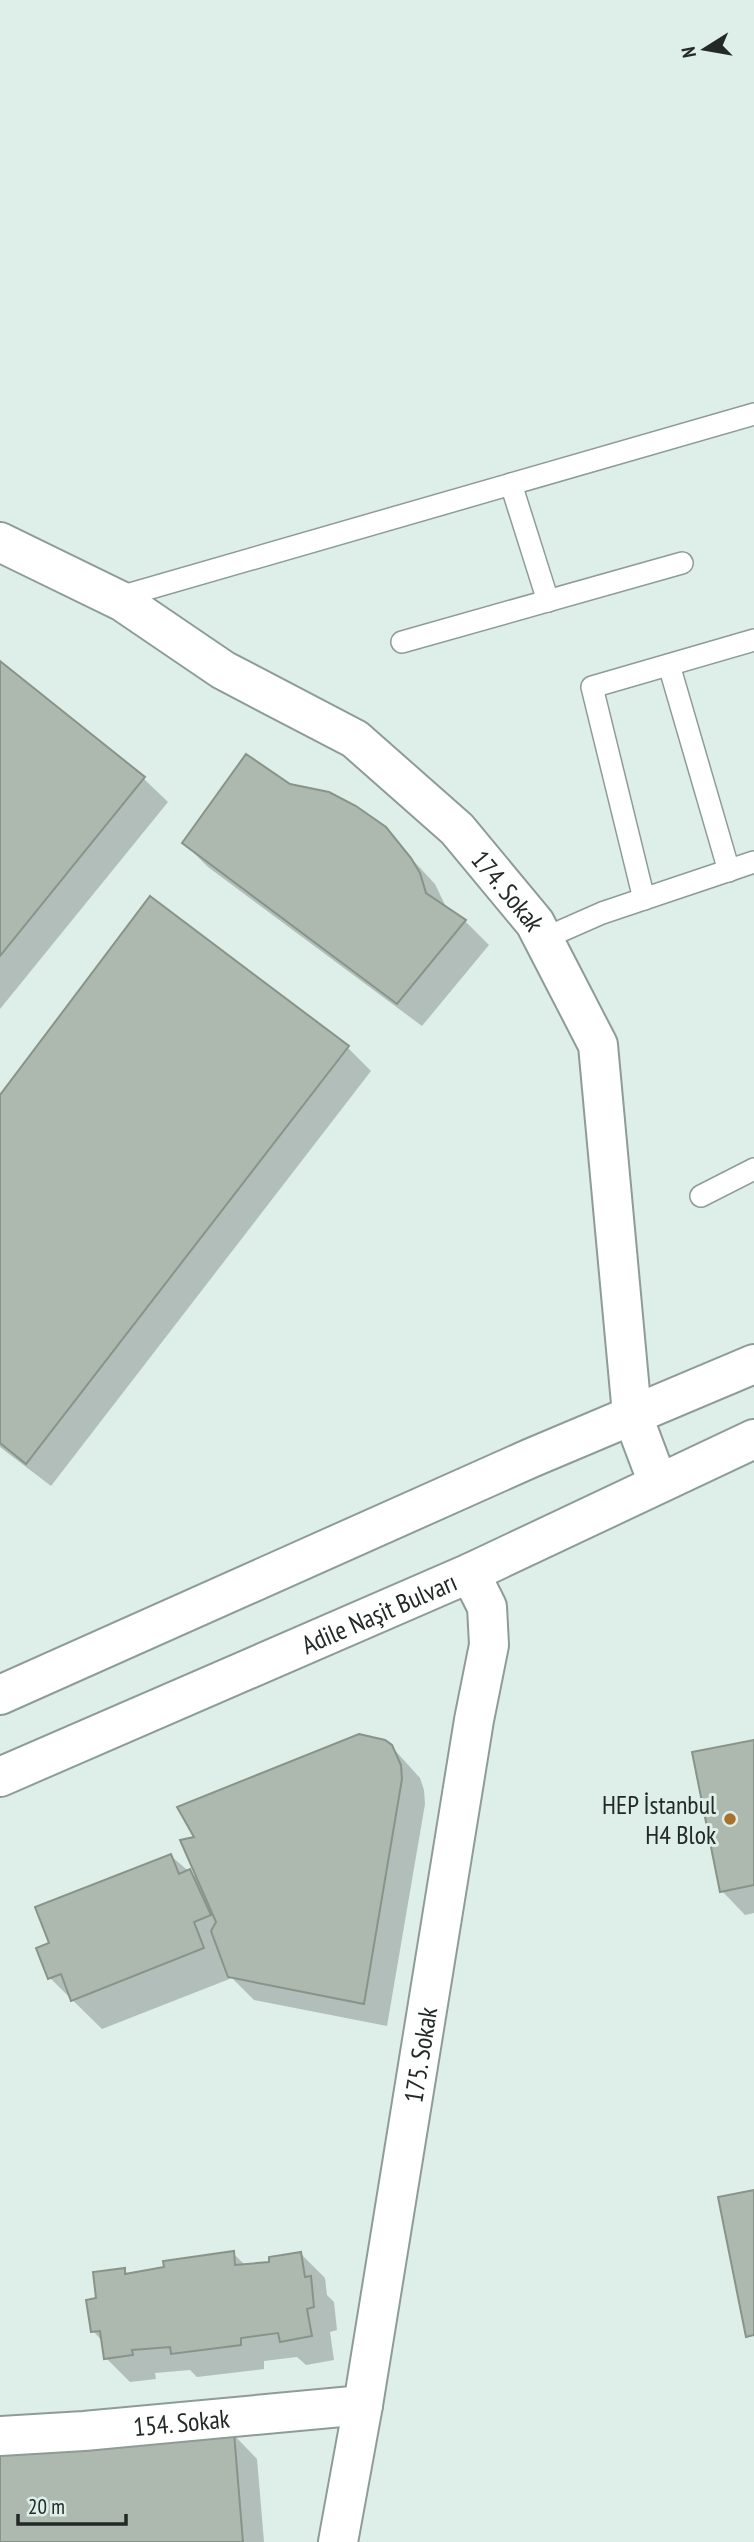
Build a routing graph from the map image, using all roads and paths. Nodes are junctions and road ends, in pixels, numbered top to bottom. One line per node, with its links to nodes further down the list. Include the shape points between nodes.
1 (754, 414): 2 (lane)
2 (511, 484): 5 (lane); 6 (lane)
3 (0, 542): 5 (street, 174. Sokak)
4 (682, 563): 6 (lane)
5 (116, 598): 13 (street, 174. Sokak, via 223,670 355,739 457,829 535,923)
6 (548, 601): 7 (lane)
7 (402, 642)
8 (752, 647): 9 (lane)
9 (669, 665): 11 (lane); 12 (lane, via 592,687)
10 (754, 862): 11 (lane)
11 (729, 870): 12 (lane)
12 (644, 899): 13 (lane)
13 (543, 939): 17 (street, 174. Sokak, via 598,1045)
14 (754, 1169): 15 (lane)
15 (701, 1196)
16 (754, 1364): 17 (street)
17 (632, 1414): 19 (street, 174. Sokak); 21 (street)
18 (754, 1439): 19 (street, Adile Naşit Bulvarı)
19 (657, 1483): 20 (street, Adile Naşit Bulvarı)
20 (470, 1573): 22 (street, Adile Naşit Bulvarı); 23 (street, 175. Sokak, via 487,1607 489,1645)
21 (0, 1695)
22 (0, 1777)
23 (363, 2405): 24 (street, 154. Sokak); 25 (street, 175. Sokak)
24 (0, 2436)
25 (338, 2542)

